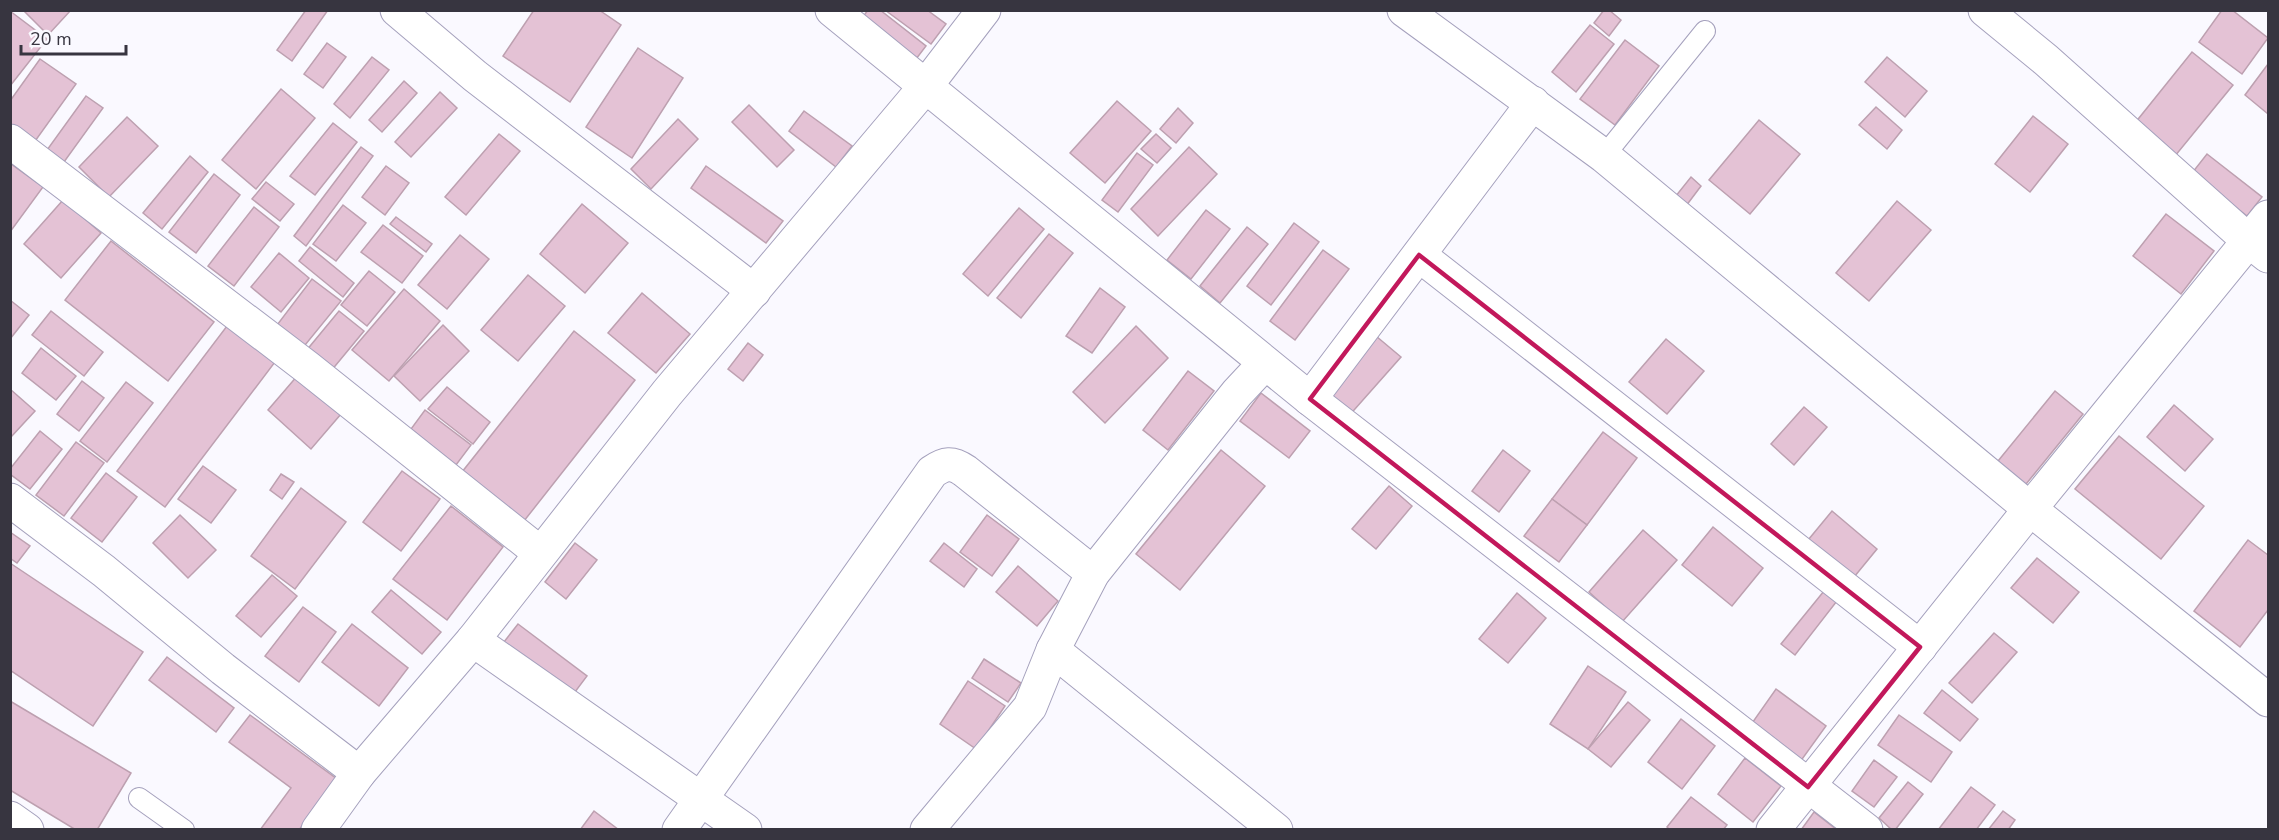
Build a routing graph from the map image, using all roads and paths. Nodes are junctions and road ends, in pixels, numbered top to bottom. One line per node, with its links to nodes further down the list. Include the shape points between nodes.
1 (397, 10): 13 (street, via 475,76)
2 (832, 10): 7 (street)
3 (984, 10): 7 (street)
4 (1404, 10): 8 (street)
5 (1985, 10): 11 (street)
6 (1705, 31): 10 (lane)
7 (925, 87): 13 (street); 14 (street)
8 (1533, 103): 10 (street); 12 (street)
9 (10, 141): 18 (street, via 308,368)
10 (1604, 156): 17 (street)
11 (2262, 238): 17 (street)
12 (1419, 255): 15 (street); 21 (street)
13 (754, 291): 18 (street)
14 (1265, 363): 15 (street); 19 (street)
15 (1310, 399): 25 (street)
16 (10, 500): 24 (street)
17 (2030, 509): 21 (street); 23 (street)
18 (540, 553): 20 (street)
19 (1093, 573): 22 (street); 26 (street, via 965,471 954,464 942,465 932,472)
20 (473, 640): 24 (street); 26 (street)
21 (1920, 647): 25 (street)
22 (1053, 650): 34 (street, via 1030,707); 35 (street)
23 (2268, 700)
24 (359, 774): 31 (street)
25 (1808, 787): 36 (street); 37 (street)
26 (702, 797): 32 (street); 33 (street)
27 (139, 798): 30 (lane)
28 (10, 819): 29 (street)
29 (27, 830)
30 (184, 830)
31 (318, 830)
32 (679, 830)
33 (746, 830)
34 (927, 830)
35 (1276, 830)
36 (1773, 830)
37 (1866, 830)

